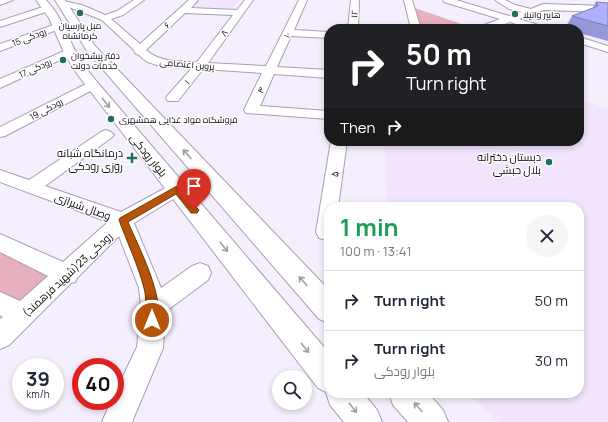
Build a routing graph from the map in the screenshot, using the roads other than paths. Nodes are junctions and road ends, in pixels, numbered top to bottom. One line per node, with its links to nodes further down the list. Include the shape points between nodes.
1 (9, 0): 13 (street)
2 (83, 0): 14 (street)
3 (140, 0): 21 (street, via 120,13)
4 (194, 0): 18 (street, ۶)
5 (250, 0): 20 (street, ۸)
6 (303, 0): 29 (street, ۱۰)
7 (355, 0): 24 (street, ۱۲)
8 (408, 0): 25 (street)
9 (447, 0): 22 (street)
10 (499, 0): 19 (street, via 512,7)
11 (550, 0): 16 (street)
12 (601, 0): 15 (street)
13 (0, 3)
14 (57, 3): 21 (street, پروین اعتصامی); 23 (street); 28 (main road, بلوار رودکی); 33 (main road)
15 (608, 6)
16 (558, 7): 17 (street); 19 (street, via 543,7)
17 (608, 9)
18 (183, 10): 20 (street); 35 (street, ۶)
19 (530, 11): 22 (street)
20 (239, 12): 37 (street, ۸)
21 (105, 18): 35 (street, پروین اعتصامی)
22 (509, 19): 26 (street); 27 (street)
23 (1, 24)
24 (353, 24)
25 (415, 24)
26 (496, 24)
27 (526, 24)
28 (59, 26): 32 (street, رودکی 15); 36 (main road, بلوار رودکی)
29 (288, 33): 30 (street); 38 (street, ۱۰)
30 (324, 35)
31 (584, 42): 34 (street)
32 (0, 48)
33 (91, 48): 36 (main road); 56 (main road, one-way to 33)
34 (608, 49)
35 (139, 51): 37 (street, پروین اعتصامی, via 162,64)
36 (70, 52): 40 (street, رودکی 17); 41 (main road, بلوار رودکی)
37 (200, 66): 38 (street, پروین اعتصامی); 42 (street, ۱)
38 (270, 70): 39 (street, پروین اعتصامی); 43 (street, ۳, via 251,110)
39 (324, 74)
40 (0, 84)
41 (92, 84): 44 (street, رودکی 19); 49 (main road, بلوار رودکی, one-way to 49)
42 (173, 98)
43 (324, 115)
44 (3, 128)
45 (106, 135): 48 (street)
46 (338, 146): 50 (street, ۵)
47 (0, 176): 48 (street, وصال شیرازی)
48 (30, 187): 51 (street, وصال شیرازی)
49 (177, 189): 51 (street, رودکی 23(شهید فرهمند)); 60 (main road, بلوار رودکی, one-way to 60)
50 (330, 202)
51 (123, 220): 54 (street, رودکی 23(شهید فرهمند)); 57 (street, وصال شیرازی, via 150,288)
52 (0, 242): 54 (street)
53 (200, 273): 57 (street)
54 (67, 275): 58 (street, رودکی 23(شهید فرهمند))
55 (0, 303): 58 (street)
56 (324, 304)
57 (153, 307): 63 (street, وصال شیرازی, via 150,348)
58 (23, 315): 59 (street, رودکی 23(شهید فرهمند))
59 (0, 336)
60 (324, 372)
61 (346, 398): 64 (main road, one-way to 64)
62 (409, 398): 65 (main road, one-way to 62)
63 (117, 422)
64 (365, 422)
65 (431, 422)

